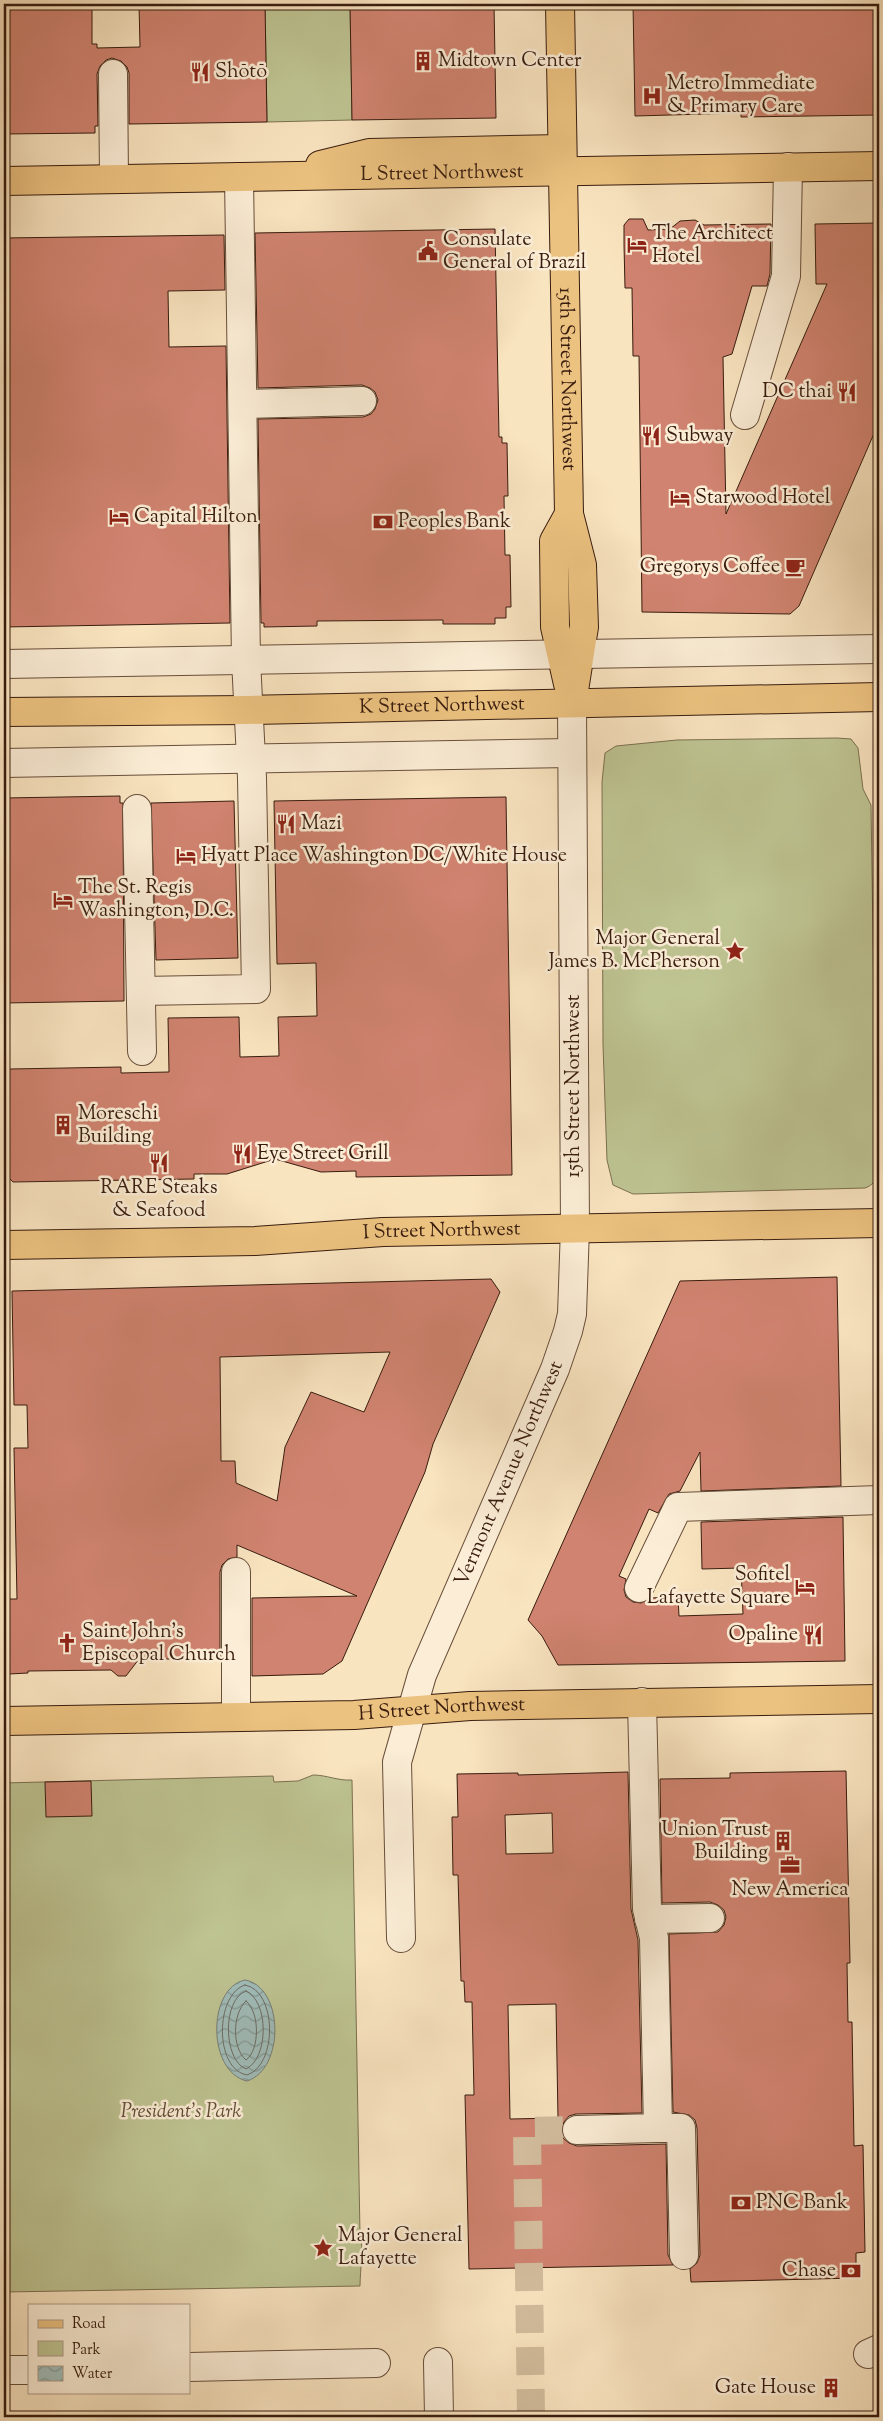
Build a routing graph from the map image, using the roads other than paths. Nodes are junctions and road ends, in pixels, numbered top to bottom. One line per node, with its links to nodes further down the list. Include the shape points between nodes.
1 (560, 4): 4 (main road, 15th Street Northwest)
2 (112, 74): 9 (street)
3 (879, 152): 5 (street)
4 (562, 161): 7 (main road, L Street Northwest); 8 (main road, L Street Northwest); 15 (main road, 15th Street Northwest, via 569,514 582,566 584,627)
5 (840, 166): 6 (main road, L Street Northwest); 7 (main road, L Street Northwest)
6 (879, 166)
7 (788, 167): 13 (street, via 786,276)
8 (239, 177): 9 (main road, L Street Northwest); 12 (street)
9 (114, 179): 10 (main road, L Street Northwest)
10 (4, 181)
11 (362, 401): 12 (street)
12 (243, 404): 16 (street)
13 (745, 415)
14 (879, 649): 15 (street)
15 (570, 654): 16 (street); 19 (main road, 15th Street Northwest)
16 (246, 660): 17 (street); 20 (street)
17 (4, 664)
18 (879, 697): 19 (main road, K Street Northwest)
19 (572, 703): 20 (main road, K Street Northwest); 22 (street, 15th Street Northwest)
20 (248, 710): 21 (main road, K Street Northwest); 23 (street)
21 (4, 712)
22 (571, 753): 23 (street); 29 (street, 15th Street Northwest)
23 (250, 757): 24 (street); 26 (street, via 256,989)
24 (4, 763)
25 (137, 809): 26 (street)
26 (140, 990): 27 (street)
27 (142, 1051)
28 (879, 1223): 29 (main road, I Street Northwest)
29 (575, 1228): 30 (main road, I Street Northwest, via 383,1232 254,1241); 36 (street, Vermont Avenue Northwest, via 572,1314 568,1331 555,1369 422,1675)
30 (4, 1245)
31 (879, 1500): 33 (street, via 678,1507)
32 (236, 1572): 37 (street)
33 (640, 1588)
34 (879, 1699): 35 (main road, H Street Northwest)
35 (642, 1702): 36 (main road, H Street Northwest); 40 (street)
36 (411, 1710): 37 (main road, H Street Northwest, via 354,1715); 41 (street, Vermont Avenue Northwest, via 396,1762)
37 (236, 1717): 38 (main road, H Street Northwest)
38 (4, 1721)
39 (710, 1918): 40 (street)
40 (649, 1919): 42 (street, via 654,1938)
41 (401, 1938)
42 (658, 2128): 43 (street); 44 (street, via 681,2128)
43 (577, 2130)
44 (684, 2255)
45 (438, 2362): 50 (street)
46 (376, 2364): 47 (street)
47 (190, 2367)
48 (4, 2370): 49 (street)
49 (28, 2370)
50 (438, 2417)

